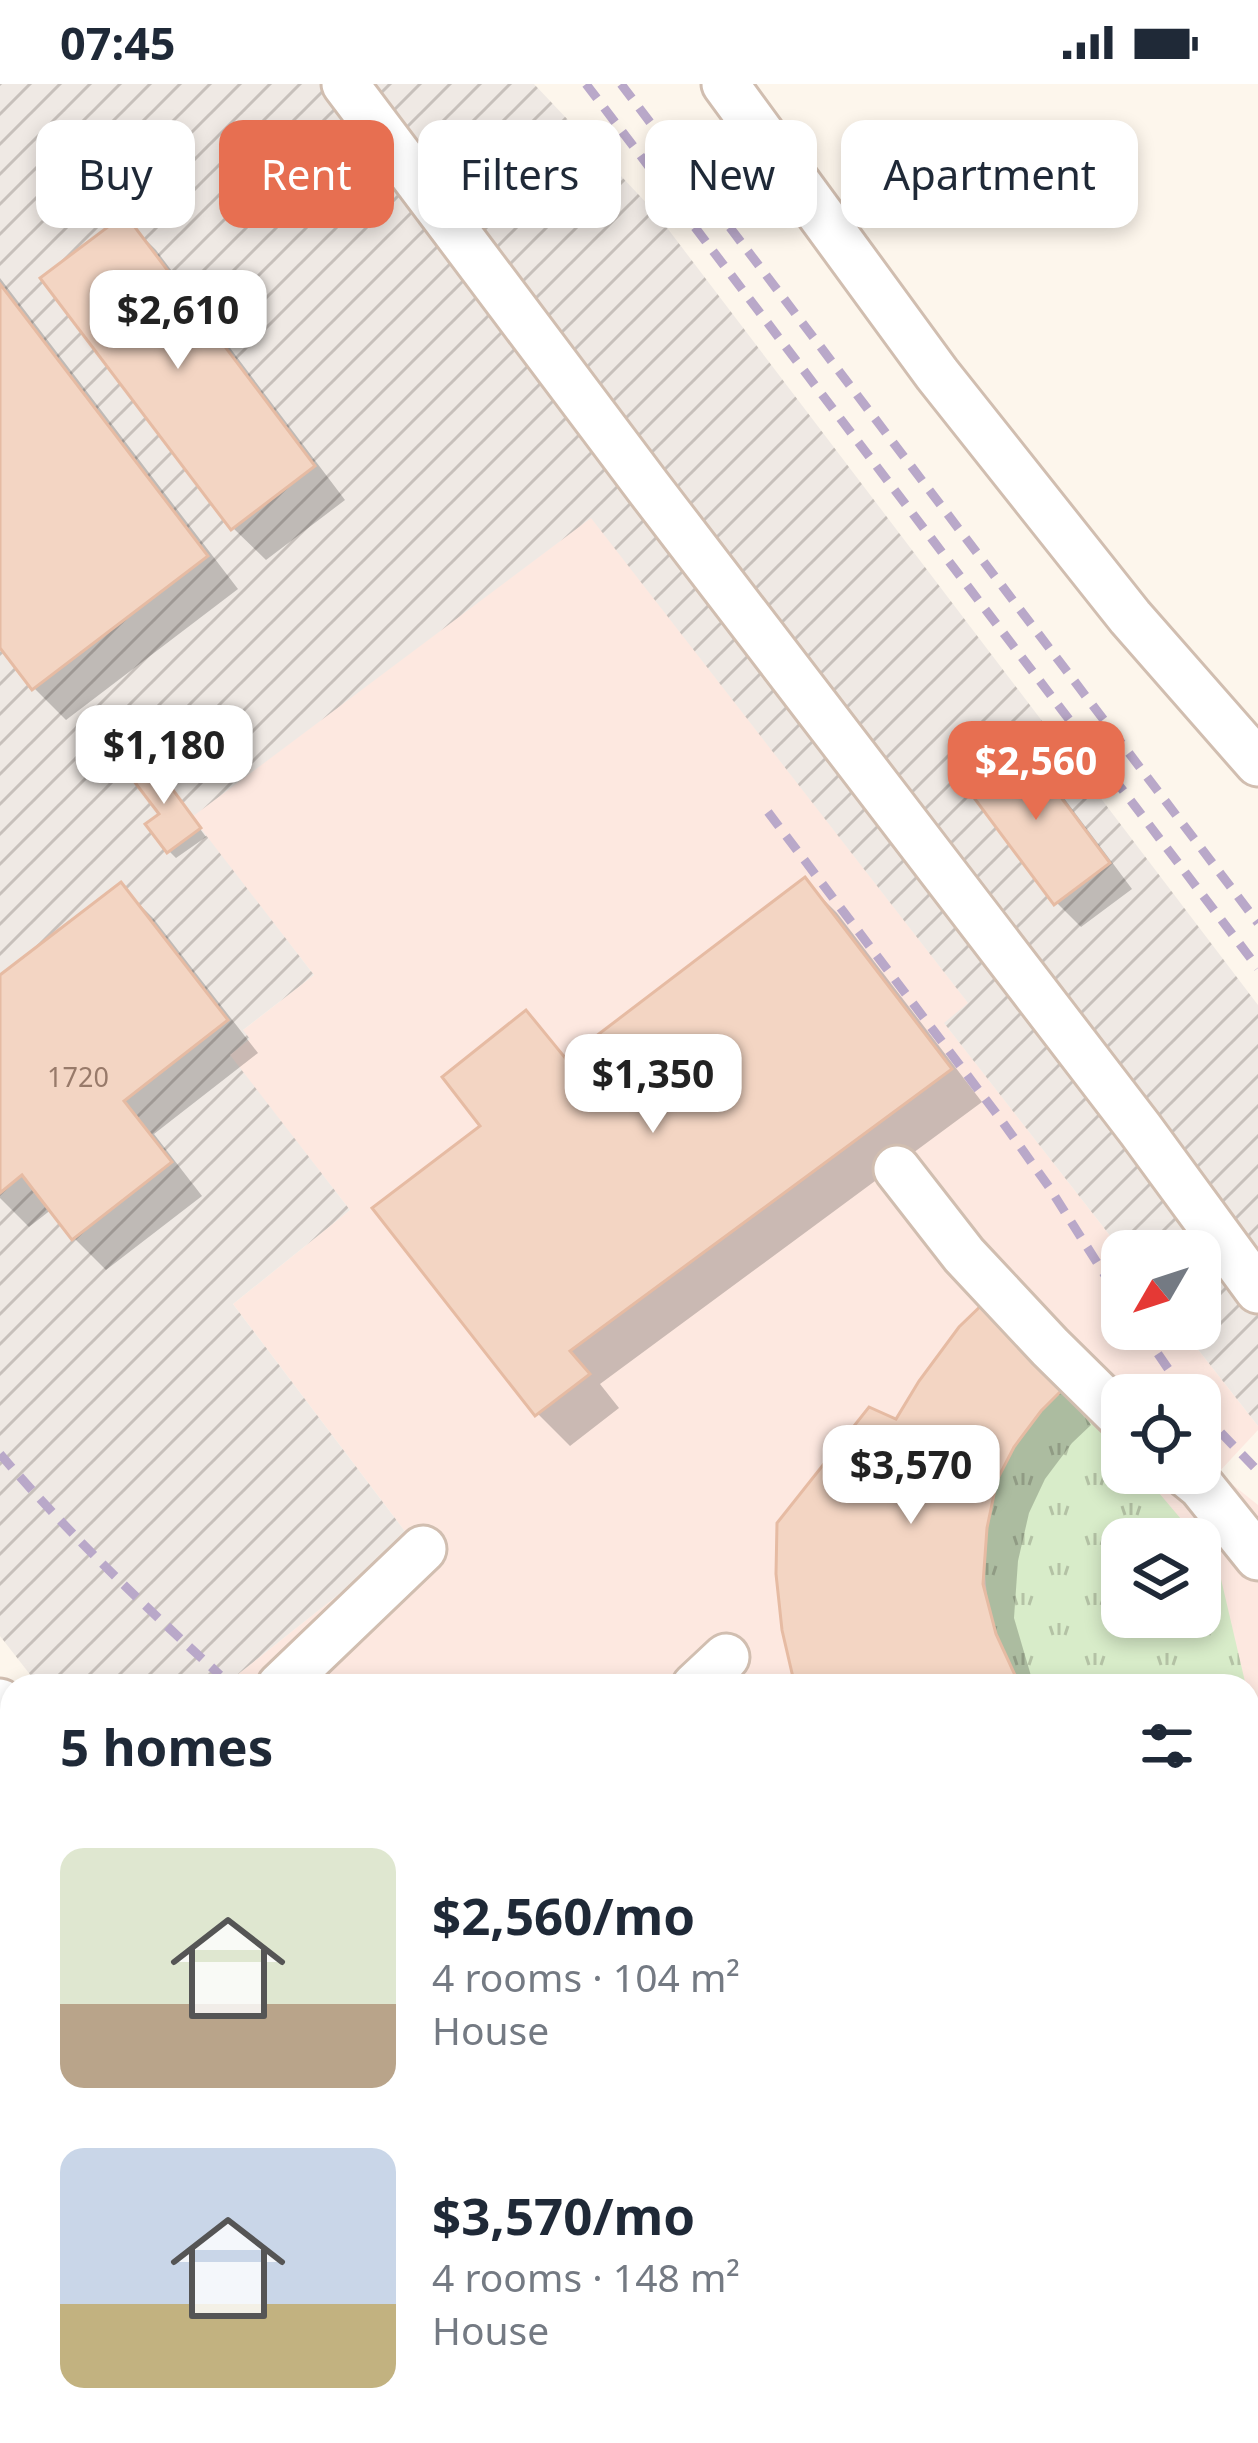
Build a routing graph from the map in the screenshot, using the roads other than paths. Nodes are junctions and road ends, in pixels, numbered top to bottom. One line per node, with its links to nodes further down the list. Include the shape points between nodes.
1 (345, 84): 5 (street)
2 (725, 84): 3 (street, via 938,374 1130,617)
3 (1258, 763)
4 (897, 1169): 6 (street, via 964,1255)
5 (1258, 1289)
6 (1101, 1397)
7 (1207, 1494): 9 (street)
8 (422, 1550): 10 (street)
9 (1258, 1557)
10 (293, 1674)

